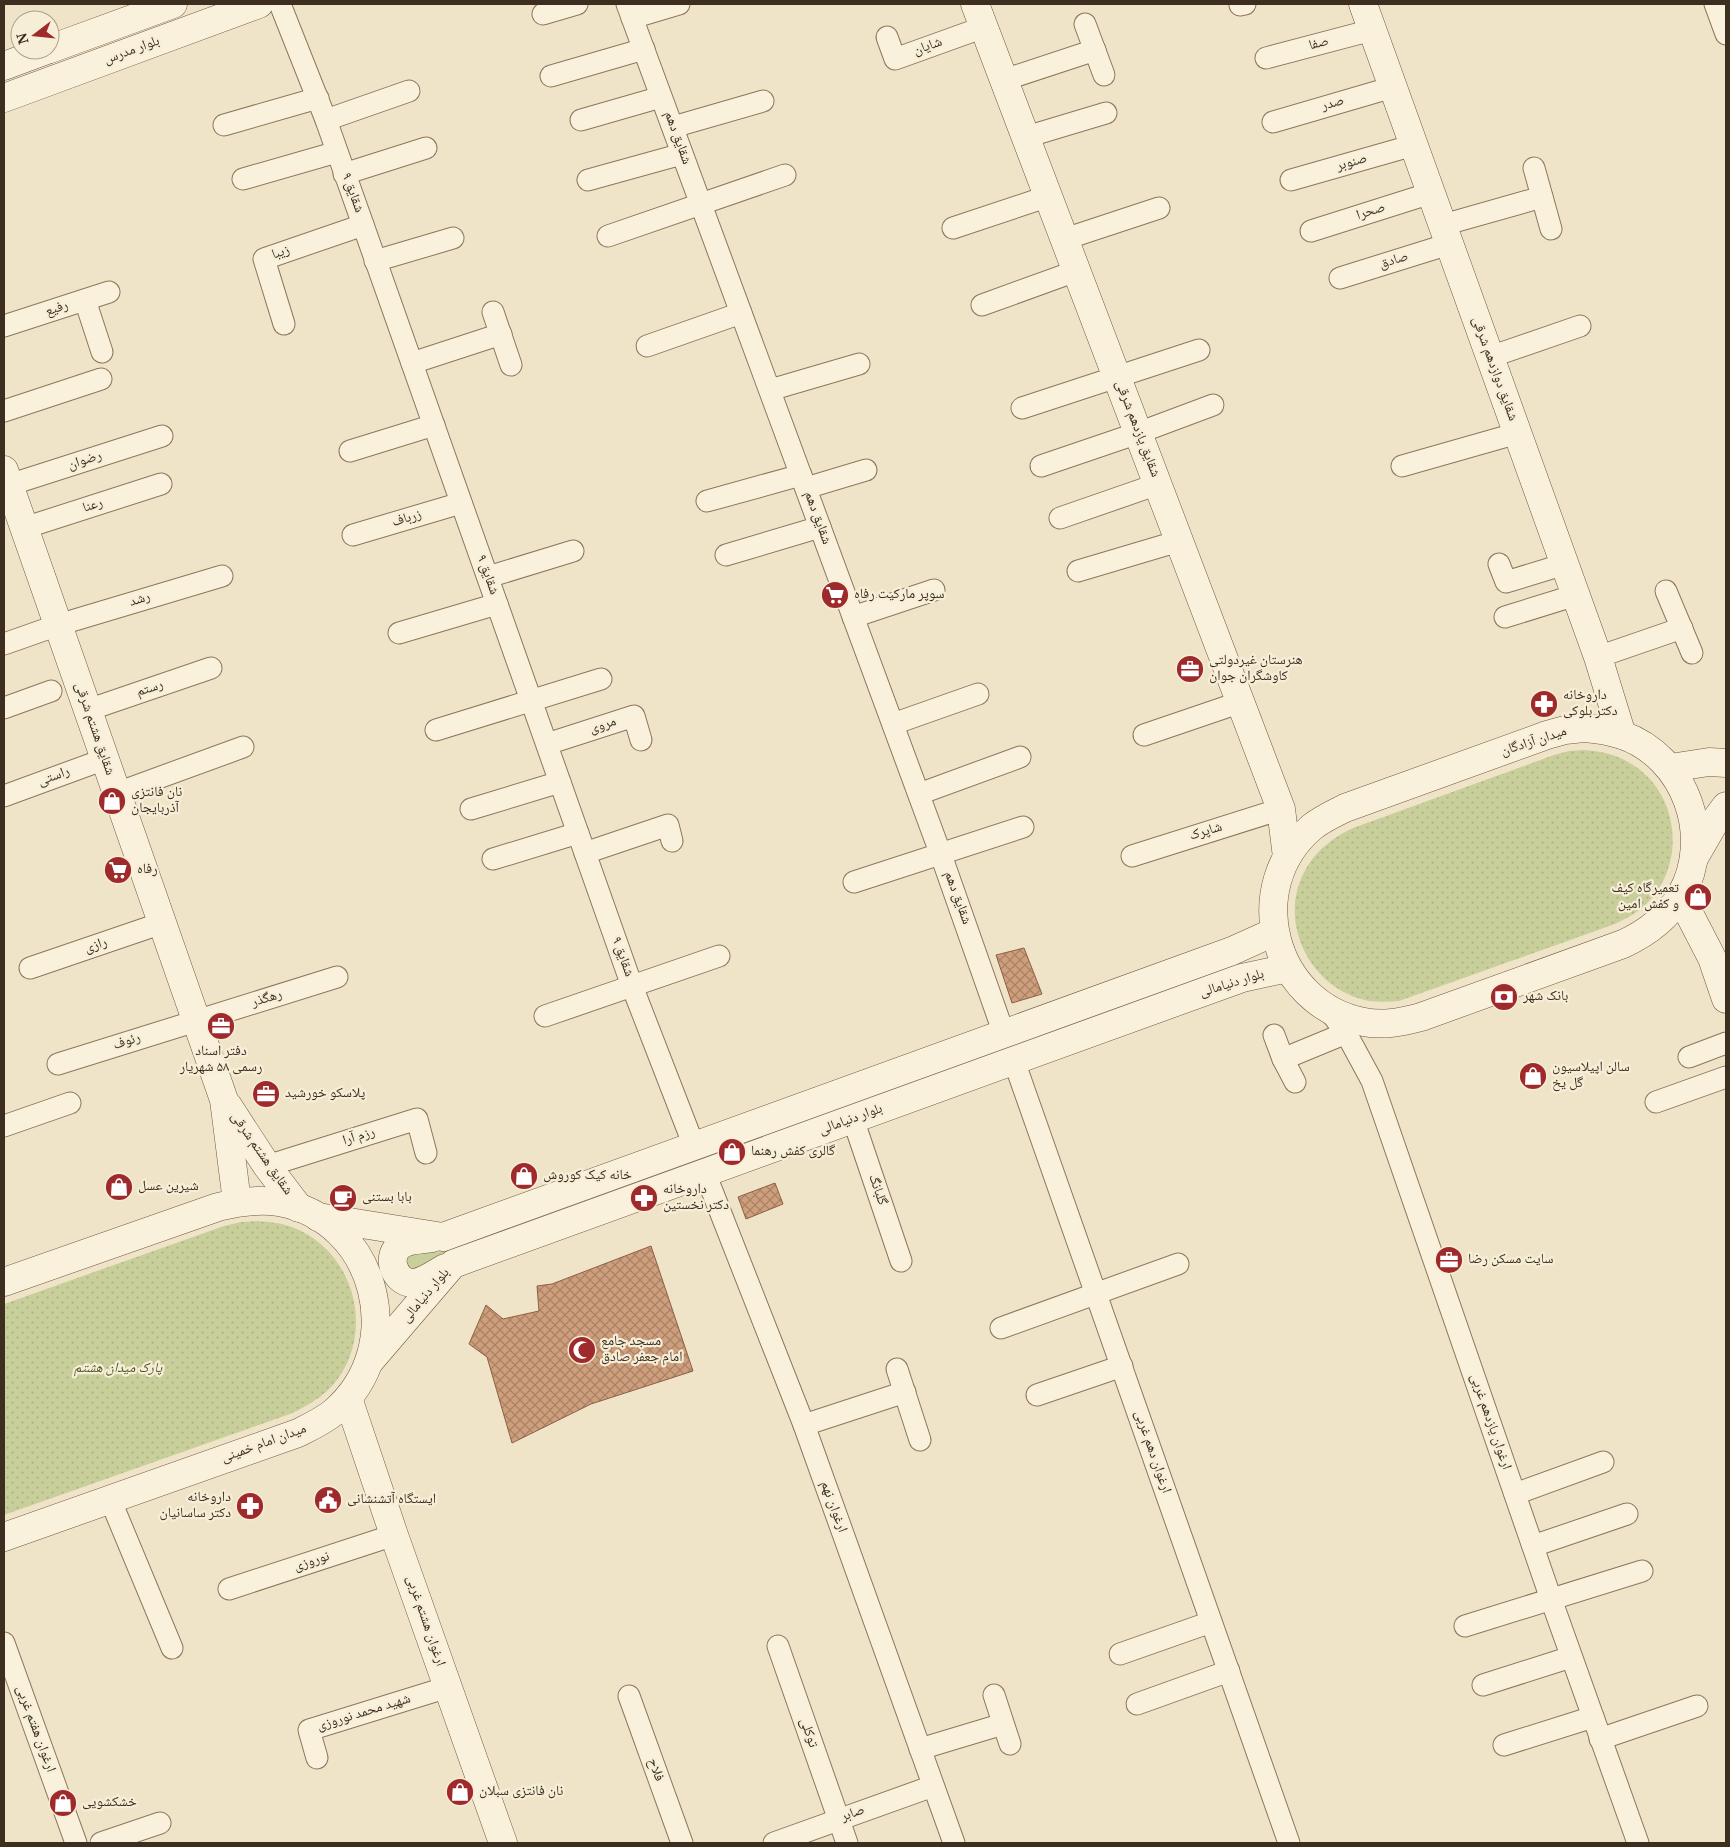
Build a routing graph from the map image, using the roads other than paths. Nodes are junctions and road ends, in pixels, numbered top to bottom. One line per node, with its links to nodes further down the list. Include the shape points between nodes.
1 (173, 4): 15 (main road)
2 (260, 4): 27 (main road, بلوار مدرس)
3 (280, 4): 28 (street, شقایق ۹)
4 (577, 4): 9 (street)
5 (678, 4): 8 (street)
6 (1363, 4): 12 (main road, شقایق دوازدهم شرقی)
7 (1715, 4): 13 (street)
8 (630, 11): 16 (street, شقایق دهم)
9 (543, 14)
10 (980, 16): 14 (street, شایان, via 895,59); 23 (main road, شقایق یازدهم شرقی)
11 (1085, 24): 17 (street)
12 (1372, 30): 18 (street, صفا); 24 (main road, شقایق دوازدهم شرقی)
13 (1726, 34)
14 (887, 37)
15 (60, 46)
16 (644, 49): 22 (street); 26 (street, شقایق دهم)
17 (1095, 50): 21 (street); 23 (street)
18 (1266, 58)
19 (21, 60): 20 (main road)
20 (4, 66)
21 (1104, 75)
22 (551, 76)
23 (1004, 80): 36 (main road, شقایق یازدهم شرقی)
24 (1393, 87): 33 (street, صدر); 37 (main road, شقایق دوازدهم شرقی)
25 (409, 91): 31 (street)
26 (661, 97): 32 (street); 35 (street, شقایق دهم)
27 (4, 98)
28 (318, 98): 31 (street, شقایق ۹); 34 (street)
29 (763, 101): 35 (street)
30 (1106, 114): 36 (street)
31 (326, 120): 39 (street, شقایق ۹)
32 (581, 120)
33 (1273, 122)
34 (224, 125)
35 (673, 127): 40 (street, شقایق دهم)
36 (1026, 137): 48 (main road, شقایق یازدهم شرقی)
37 (1414, 145): 46 (street, صنوبر); 47 (main road, شقایق دوازدهم شرقی)
38 (426, 148): 42 (street)
39 (337, 152): 42 (street, شقایق ۹); 44 (street)
40 (682, 154): 45 (street); 50 (street, شقایق دهم)
41 (1534, 168): 49 (street)
42 (344, 174): 52 (street, شقایق ۹)
43 (785, 175): 50 (street)
44 (243, 179)
45 (588, 180)
46 (1291, 180)
47 (1431, 193): 55 (street, صحرا); 56 (main road, شقایق دوازدهم شرقی)
48 (1048, 196): 53 (street); 59 (main road, شقایق یازدهم شرقی)
49 (1542, 197): 54 (street); 56 (street, صادق)
50 (701, 204): 57 (street); 67 (street, شقایق دهم)
51 (1159, 208): 59 (street)
52 (363, 225): 60 (street, شقایق ۹); 68 (street, زیبا, via 264,259)
53 (953, 228)
54 (1551, 229)
55 (1311, 231)
56 (1446, 235): 62 (street, صادق); 75 (main road, شقایق دوازدهم شرقی)
57 (608, 236)
58 (453, 238): 60 (street)
59 (1065, 239): 61 (main road, شقایق یازدهم شرقی)
60 (375, 261): 76 (street, شقایق ۹)
61 (1076, 271): 65 (street); 79 (main road, شقایق یازدهم شرقی)
62 (1340, 278)
63 (109, 292): 64 (street, رفیع)
64 (85, 300): 69 (street, رفیع); 74 (street)
65 (982, 305)
66 (494, 312): 71 (street)
67 (741, 313): 72 (street); 81 (street, شقایق دهم)
68 (284, 324)
69 (4, 326)
70 (1580, 326): 75 (street)
71 (500, 334): 76 (street); 78 (street)
72 (647, 346)
73 (1199, 350): 79 (street)
74 (102, 352)
75 (1490, 356): 87 (main road, شقایق دوازدهم شرقی)
76 (412, 363): 85 (street, شقایق ۹)
77 (859, 364): 81 (street)
78 (511, 366)
79 (1117, 376): 83 (street); 86 (main road, شقایق یازدهم شرقی)
80 (102, 379): 84 (street)
81 (770, 390): 94 (street, شقایق دهم)
82 (1213, 405): 86 (street)
83 (1022, 408)
84 (4, 411)
85 (434, 425): 89 (street); 98 (street, شقایق ۹)
86 (1138, 433): 90 (street); 96 (main road, شقایق یازدهم شرقی)
87 (1518, 433): 91 (street); 107 (main road, شقایق دوازدهم شرقی)
88 (162, 436): 93 (street, رضوان)
89 (350, 451)
90 (1041, 466)
91 (1402, 466)
92 (866, 470): 94 (street)
93 (6, 478): 101 (main road, شقایق هشتم شرقی)
94 (803, 481): 97 (street); 100 (street, شقایق دهم)
95 (161, 484): 101 (street, رعنا)
96 (1158, 484): 99 (street); 103 (main road, شقایق یازدهم شرقی)
97 (707, 501)
98 (461, 503): 102 (street, زرباف); 110 (street, شقایق ۹)
99 (1060, 518)
100 (820, 527): 105 (street); 115 (street, شقایق دهم)
101 (24, 528): 117 (main road, شقایق هشتم شرقی)
102 (354, 535)
103 (1179, 541): 108 (street); 128 (main road, شقایق یازدهم شرقی)
104 (574, 551): 110 (street)
105 (726, 555)
106 (1499, 564): 107 (street, via 1506,582)
107 (1565, 564): 113 (main road, شقایق دوازدهم شرقی)
108 (1078, 571)
109 (222, 576): 117 (street, رشد)
110 (488, 576): 114 (street, شقایق ۹)
111 (934, 590): 115 (street)
112 (1666, 591): 118 (street)
113 (1576, 596): 116 (street); 122 (main road, شقایق دوازدهم شرقی)
114 (497, 604): 119 (street); 127 (street, شقایق ۹)
115 (853, 617): 131 (street, شقایق دهم)
116 (1505, 617)
117 (58, 625): 120 (street, رشد); 130 (main road, شقایق هشتم شرقی)
118 (1682, 628): 121 (street); 122 (street)
119 (399, 633)
120 (4, 644)
121 (1692, 653)
122 (1598, 657): 134 (main road, شقایق دوازدهم شرقی)
123 (211, 668): 130 (street, رستم)
124 (601, 679): 127 (street)
125 (51, 691): 129 (street)
126 (978, 694): 131 (street)
127 (530, 699): 132 (street); 136 (street, شقایق ۹)
128 (1240, 702): 133 (street); 147 (main road, شقایق یازدهم شرقی)
129 (4, 708)
130 (88, 710): 139 (main road, شقایق هشتم شرقی)
131 (893, 724): 144 (street, شقایق دهم)
132 (436, 730)
133 (1144, 735)
134 (1622, 735): 141 (main road, میدان آزادگان, via 1648,749); 155 (main road, میدان آزادگان, via 1584,728 1565,730 1345,808 1312,827)
135 (641, 740): 136 (street, مروی, via 634,716)
136 (547, 744): 142 (street, شقایق ۹)
137 (244, 746): 143 (street)
138 (1020, 757): 144 (street)
139 (105, 759): 143 (main road, شقایق هشتم شرقی); 145 (street, راستی)
140 (1726, 763): 141 (main road, via 1709,762)
141 (1670, 768): 157 (main road, میدان آزادگان, via 1689,802 1696,840)
142 (560, 782): 148 (street); 150 (street, شقایق ۹)
143 (117, 793): 160 (main road, شقایق هشتم شرقی)
144 (919, 794): 153 (street, شقایق دهم)
145 (4, 796)
146 (1726, 806): 157 (main road)
147 (1281, 809): 154 (street, شاپرک); 155 (main road, شقایق یازدهم شرقی)
148 (471, 810)
149 (1023, 828): 153 (street)
150 (578, 833): 152 (street, شقایق ۹); 156 (street)
151 (672, 841): 152 (street, via 668,826)
152 (585, 853): 167 (street, شقایق ۹)
153 (941, 855): 158 (street); 173 (street, شقایق دهم)
154 (1132, 856)
155 (1288, 856): 161 (main road, میدان آزادگان, via 1274,893)
156 (493, 859)
157 (1694, 859): 159 (main road, میدان آزادگان)
158 (854, 882)
159 (1680, 896): 163 (main road); 169 (main road, میدان آزادگان, via 1663,918 1640,936 1623,944 1420,1017 1384,1024 1364,1022)
160 (162, 923): 164 (street, رازی); 171 (main road, شقایق هشتم شرقی)
161 (1274, 932): 165 (main road, میدان آزادگان); 173 (main road, بلوار دنیامالی, via 1232,951)
162 (719, 956): 167 (street)
163 (1719, 956): 168 (main road)
164 (30, 968)
165 (1288, 968): 169 (main road, میدان آزادگان, via 1312,998); 178 (main road, بلوار دنیامالی, via 1242,978)
166 (338, 977): 171 (street, رهگذر)
167 (632, 986): 170 (street); 187 (street, شقایق ۹)
168 (1726, 999)
169 (1328, 1009): 172 (street, ارغوان یازدهم غربی)
170 (545, 1016)
171 (196, 1020): 179 (street, رئوف); 182 (main road, شقایق هشتم شرقی)
172 (1346, 1033): 177 (street); 209 (street, ارغوان یازدهم غربی, via 1372,1081)
173 (1004, 1034): 187 (main road, بلوار دنیامالی)
174 (1274, 1035): 177 (street)
175 (1726, 1043): 176 (street)
176 (1689, 1057)
177 (1283, 1059): 181 (street)
178 (1014, 1061): 185 (main road, بلوار دنیامالی); 198 (street, ارغوان دهم غربی)
179 (58, 1064)
180 (1726, 1078): 183 (street)
181 (1295, 1082)
182 (224, 1100): 189 (main road, شقایق هشتم شرقی); 191 (main road, شقایق هشتم شرقی)
183 (1656, 1102)
184 (70, 1104): 186 (street)
185 (853, 1119): 190 (main road, بلوار دنیامالی); 194 (street, گلبانگ)
186 (4, 1126)
187 (694, 1146): 193 (main road, بلوار دنیامالی)
188 (426, 1153): 189 (street, رزم آرا, via 417,1119)
189 (267, 1166): 192 (main road, شقایق هشتم شرقی)
190 (705, 1173): 195 (main road, بلوار دنیامالی); 206 (street, ارغوان نهم)
191 (237, 1202): 192 (main road, میدان امام خمینی, via 279,1202); 197 (main road, میدان امام خمینی)
192 (309, 1212): 193 (main road, بلوار دنیامالی); 200 (main road, میدان امام خمینی, via 335,1229 350,1244 370,1281 377,1322)
193 (443, 1237): 195 (main road, via 400,1246 392,1262 395,1271 412,1283)
194 (901, 1261)
195 (453, 1264): 200 (main road, بلوار دنیامالی)
196 (1178, 1264): 198 (street)
197 (4, 1282)
198 (1096, 1293): 199 (street); 201 (street, ارغوان دهم غربی)
199 (1001, 1328)
200 (369, 1362): 205 (main road, میدان امام خمینی)
201 (1122, 1366): 204 (street); 218 (street, ارغوان دهم غربی)
202 (897, 1369): 203 (street)
203 (905, 1392): 206 (street); 207 (street)
204 (1037, 1395)
205 (348, 1398): 210 (main road, میدان امام خمینی, via 316,1425 298,1433); 212 (main road, ارغوان هشتم غربی)
206 (804, 1425): 237 (street, ارغوان نهم)
207 (920, 1440)
208 (1603, 1462): 209 (street)
209 (1514, 1494): 214 (street, ارغوان یازدهم غربی)
210 (110, 1499): 213 (main road, میدان امام خمینی); 222 (street)
211 (1627, 1514): 214 (street)
212 (394, 1535): 216 (street, نوروزی); 227 (main road, ارغوان هشتم غربی)
213 (4, 1537)
214 (1533, 1546): 217 (street, ارغوان یازدهم غربی)
215 (1642, 1571): 217 (street)
216 (229, 1589)
217 (1551, 1599): 219 (street); 224 (street, ارغوان یازدهم غربی)
218 (1212, 1622): 223 (street); 225 (street, ارغوان دهم غربی)
219 (1465, 1626)
220 (4, 1643): 242 (street, ارغوان هفتم غربی)
221 (778, 1646): 240 (street, توکلی)
222 (172, 1648)
223 (1120, 1654)
224 (1571, 1657): 226 (street); 232 (street, ارغوان یازدهم غربی)
225 (1229, 1671): 230 (street); 249 (street, ارغوان دهم غربی)
226 (1483, 1685)
227 (448, 1688): 238 (street, شهید محمد نوروزی, via 309,1730); 244 (main road, ارغوان هشتم غربی)
228 (994, 1695): 233 (street)
229 (629, 1696): 245 (street, فلاح)
230 (1138, 1704)
231 (1697, 1706): 234 (street)
232 (1593, 1718): 234 (street, ارغوان یازدهم غربی); 236 (street)
233 (1003, 1724): 235 (street); 237 (street)
234 (1600, 1739): 250 (street, ارغوان یازدهم غربی)
235 (1010, 1744)
236 (1504, 1745)
237 (920, 1749): 239 (street, ارغوان نهم)
238 (317, 1758)
239 (933, 1786): 240 (street, صابر); 248 (street, ارغوان نهم)
240 (839, 1820): 246 (street, صابر); 247 (street, توکلی)
241 (160, 1823): 243 (street)
242 (76, 1843)
243 (101, 1843)
244 (503, 1843)
245 (682, 1843)
246 (774, 1843)
247 (847, 1843)
248 (954, 1843)
249 (1289, 1843)
250 (1638, 1843)

